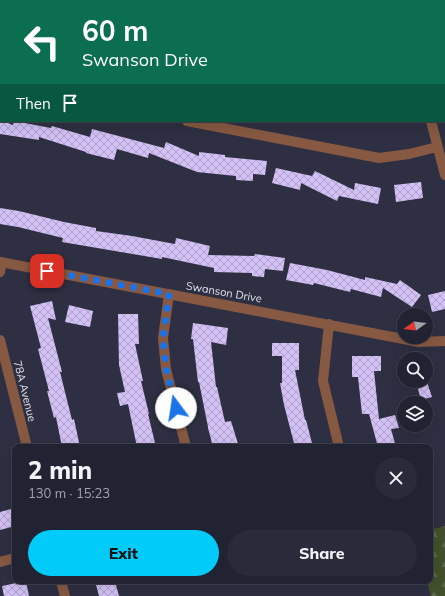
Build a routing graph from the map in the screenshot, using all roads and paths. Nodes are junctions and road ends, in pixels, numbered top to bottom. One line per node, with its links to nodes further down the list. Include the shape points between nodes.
1 (192, 122): 3 (street, via 379,158)
2 (431, 122): 3 (street)
3 (437, 147): 4 (street)
4 (445, 175)
5 (0, 266): 6 (street, Swanson Drive)
6 (169, 294): 7 (street, Swanson Drive); 11 (street, via 163,338 166,369)
7 (329, 324): 9 (street, Swanson Drive, via 419,342); 12 (street, via 323,381)
8 (0, 340): 10 (street, 78A Avenue)
9 (445, 341)
10 (26, 444)
11 (185, 444)
12 (338, 444)
13 (12, 559): 14 (street)
14 (0, 562)
15 (62, 584): 16 (street)
16 (65, 596)

